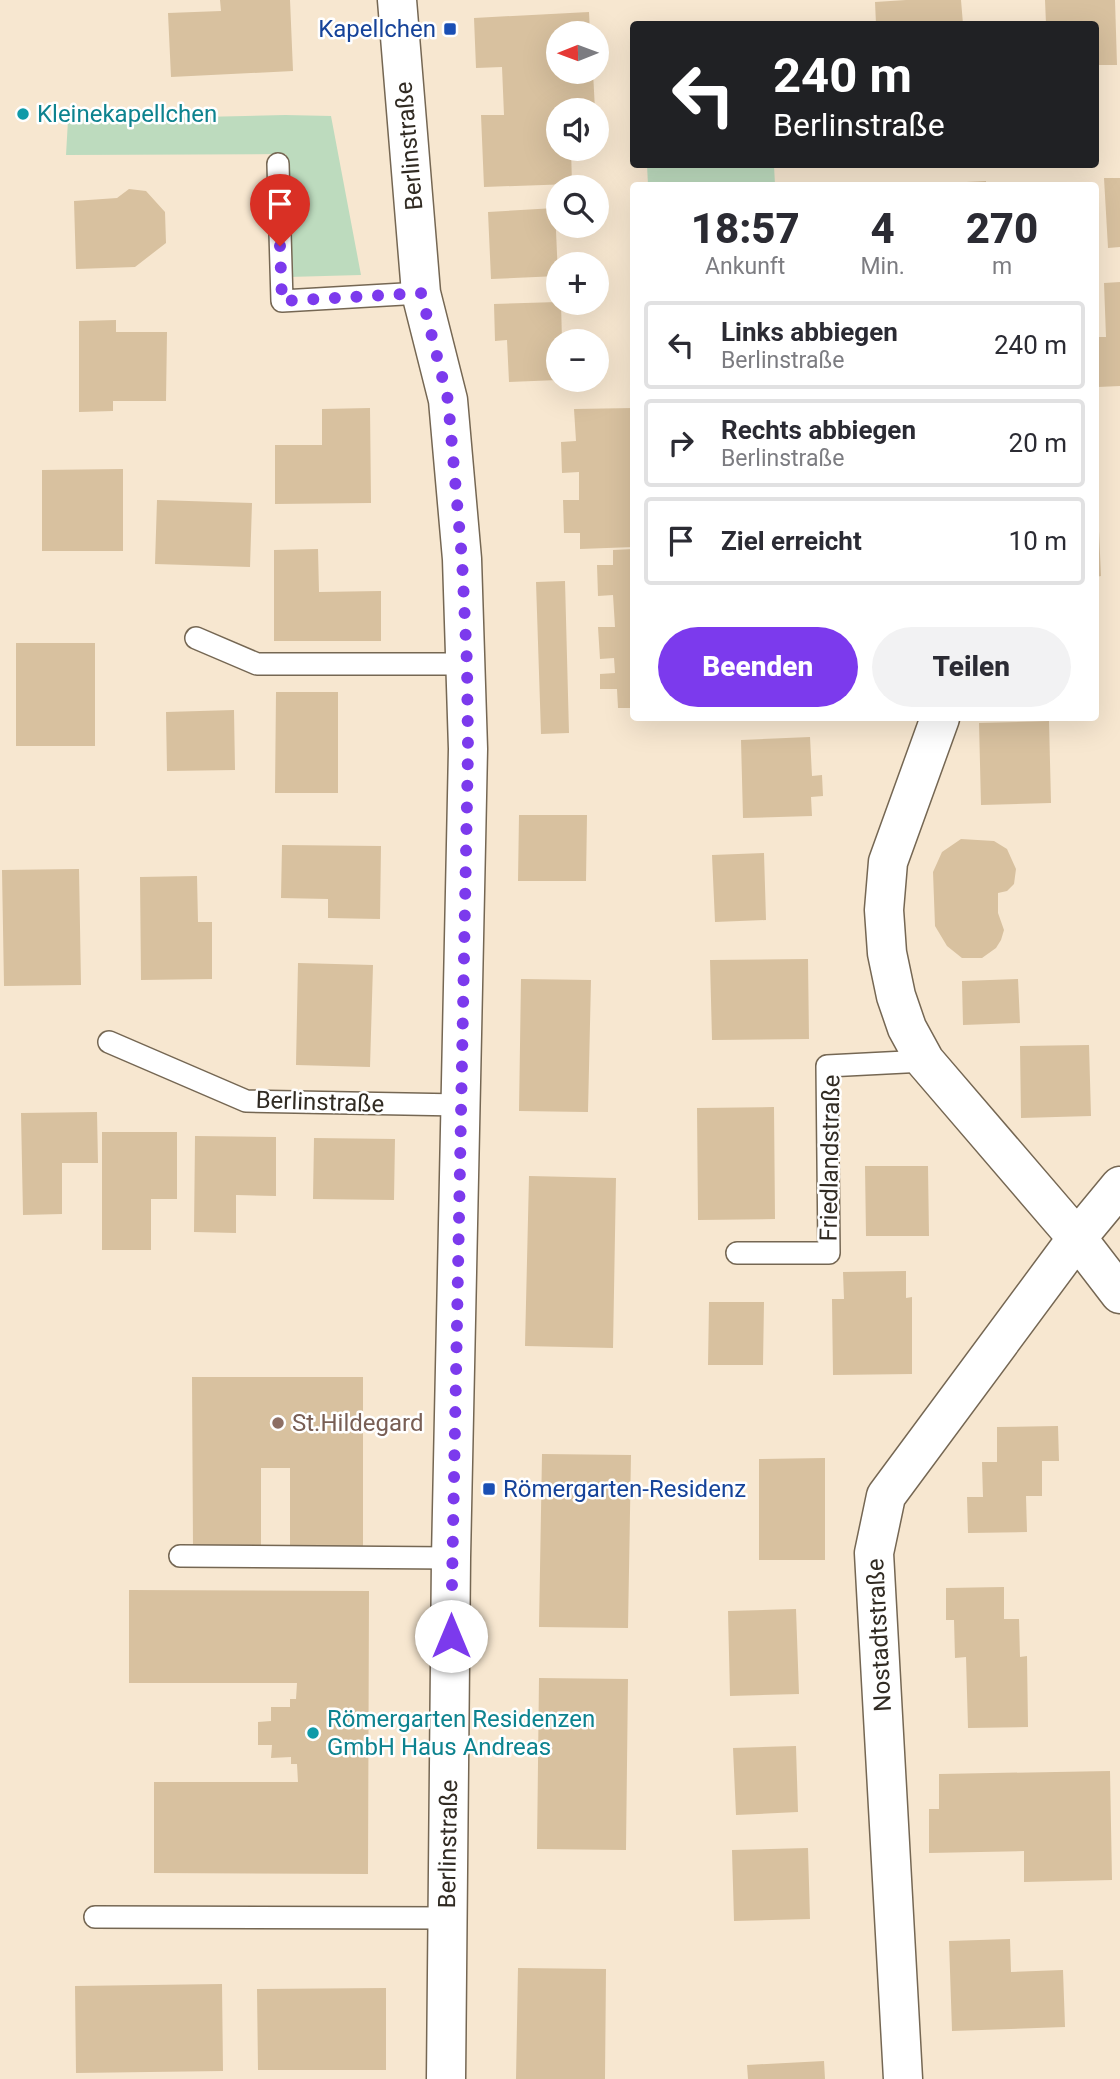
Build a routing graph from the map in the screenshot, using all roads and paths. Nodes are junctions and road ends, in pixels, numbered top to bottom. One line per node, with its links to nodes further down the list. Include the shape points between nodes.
1 (397, 0): 3 (street, Berlinstraße)
2 (278, 164): 3 (lane, via 282,301)
3 (421, 293): 5 (street, Berlinstraße, via 448,400)
4 (195, 638): 5 (lane, via 257,664)
5 (467, 664): 9 (street, Berlinstraße)
6 (939, 721): 8 (street, via 888,863 884,909 896,996)
7 (109, 1042): 9 (lane, Berlinstraße, via 246,1101)
8 (925, 1061): 11 (street); 12 (lane, Friedlandstraße, via 827,1066 829,1253)
9 (460, 1105): 15 (street, Berlinstraße)
10 (1120, 1186): 11 (street, Nostadtstraße)
11 (1077, 1238): 13 (street); 19 (street, Nostadtstraße, via 886,1496 874,1553)
12 (737, 1253)
13 (1120, 1294)
14 (180, 1556): 15 (lane)
15 (451, 1558): 17 (street, Berlinstraße)
16 (95, 1917): 17 (lane)
17 (448, 1918): 18 (street, Berlinstraße)
18 (446, 2079)
19 (903, 2079)

